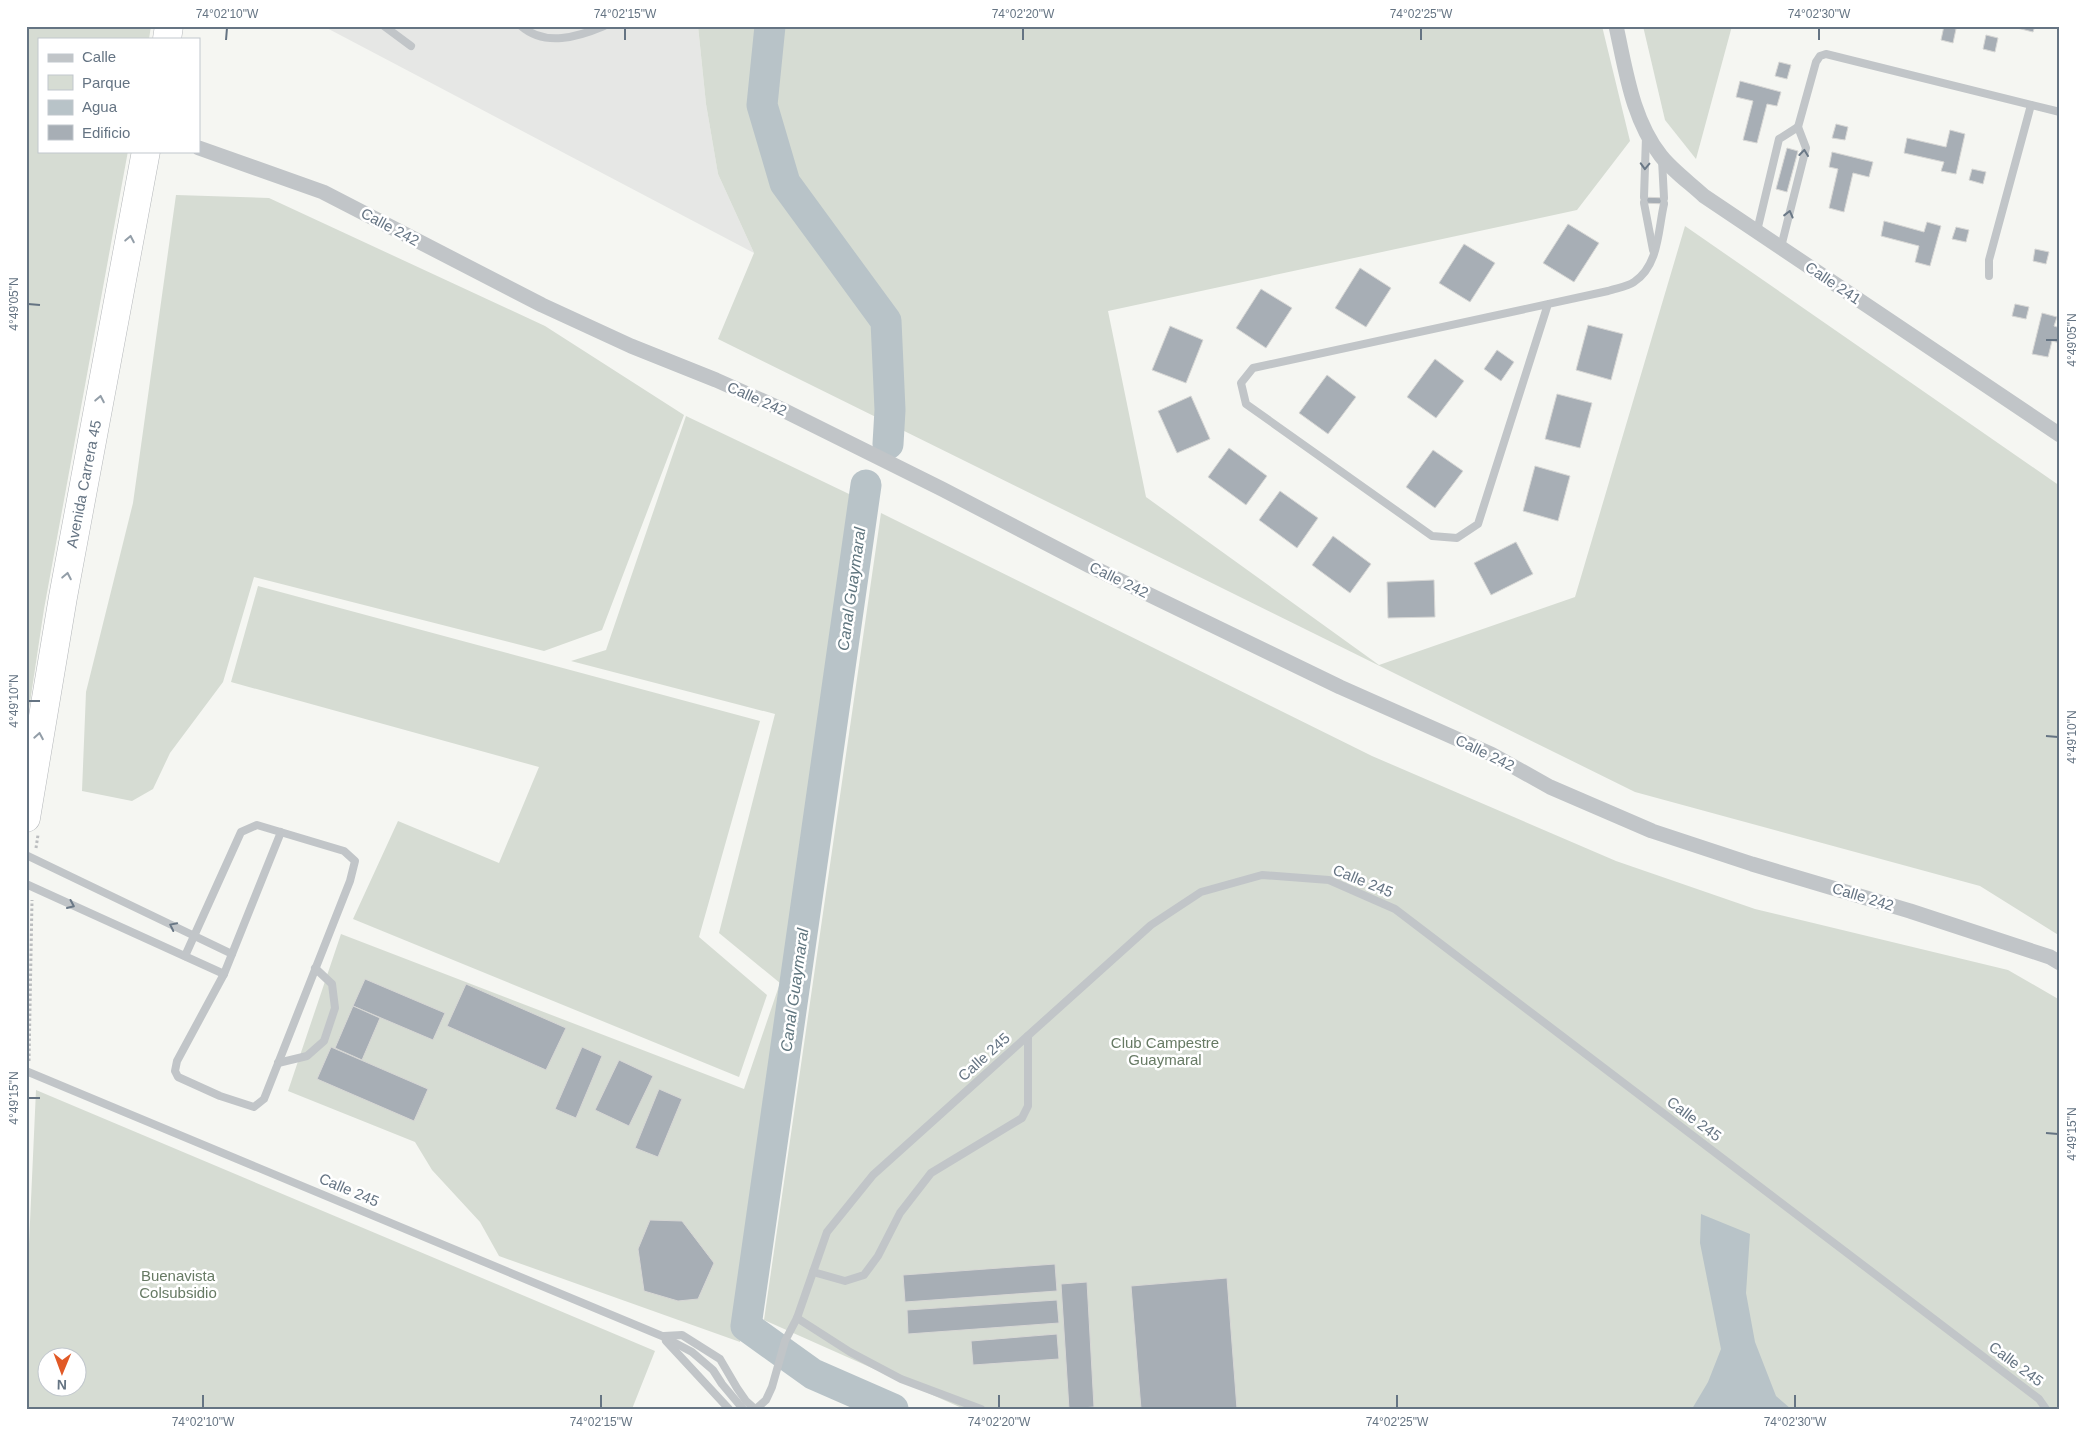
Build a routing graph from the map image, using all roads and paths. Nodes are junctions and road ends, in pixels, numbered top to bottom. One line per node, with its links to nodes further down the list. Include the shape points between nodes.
1 (384, 26): 5 (lane)
2 (521, 26): 3 (lane, via 542,37 562,39)
3 (604, 26)
4 (1616, 26): 9 (street, Calle 241, via 1634,105)
5 (411, 46)
6 (2031, 105): 7 (lane); 8 (lane, via 1826,54 1816,62); 16 (lane, via 1989,260)
7 (2060, 112)
8 (1798, 127): 13 (lane, via 1779,139); 14 (lane, one-way to 8, via 1806,148)
9 (1646, 135): 12 (street, Calle 241); 15 (lane, one-way to 15, via 1644,200)
10 (200, 148): 26 (street, Calle 242, via 323,192 542,305 780,408 1090,566 1340,686 1491,754 1550,787 1652,831 1910,911)
11 (146, 152): 19 (highway, Avenida Carrera 45, one-way to 11, via 63,597)
12 (1662, 158): 13 (street, Calle 241, via 1704,196); 15 (lane, via 1664,201)
13 (1757, 232): 14 (street, Calle 241)
14 (1781, 247): 18 (street, Calle 241)
15 (1654, 254): 17 (lane, via 1648,271 1633,283)
16 (1989, 276)
17 (1548, 304): 17 (lane, via 1252,368 1241,383 1246,404 1432,536 1457,538 1478,524)
18 (2060, 435)
19 (26, 818)
20 (281, 832): 23 (lane, via 257,825 241,832); 24 (lane); 27 (lane, via 344,851 355,860 350,881)
21 (26, 855): 23 (lane, one-way to 21)
22 (26, 884): 25 (lane, one-way to 25)
23 (194, 936): 24 (lane); 25 (lane)
24 (232, 954): 28 (lane)
25 (185, 956): 28 (lane)
26 (2060, 963)
27 (315, 968): 30 (lane); 30 (lane, via 332,984 335,1008 324,1040 307,1056)
28 (224, 974): 30 (lane, via 177,1061 175,1070 178,1078 254,1107 264,1099)
29 (1028, 1036): 32 (lane, Calle 245, via 873,1175 827,1232); 32 (lane, via 1028,1106 1022,1118 931,1173 900,1213 878,1256 864,1275 845,1281); 39 (lane, Calle 245, via 1150,925 1201,892 1262,875 1329,880 1395,909 2039,1399)
30 (278, 1063)
31 (26, 1071): 34 (lane, Calle 245)
32 (813, 1272): 33 (lane, Calle 245)
33 (797, 1318): 37 (lane, Calle 245, via 785,1341 766,1400); 38 (lane, via 850,1352 901,1379)
34 (662, 1336): 35 (lane, Calle 245); 36 (lane, Calle 245, via 692,1352 713,1370); 37 (lane, Calle 245, via 682,1335 720,1359 741,1394)
35 (729, 1409)
36 (743, 1409)
37 (755, 1409)
38 (981, 1409)
39 (2046, 1409)

